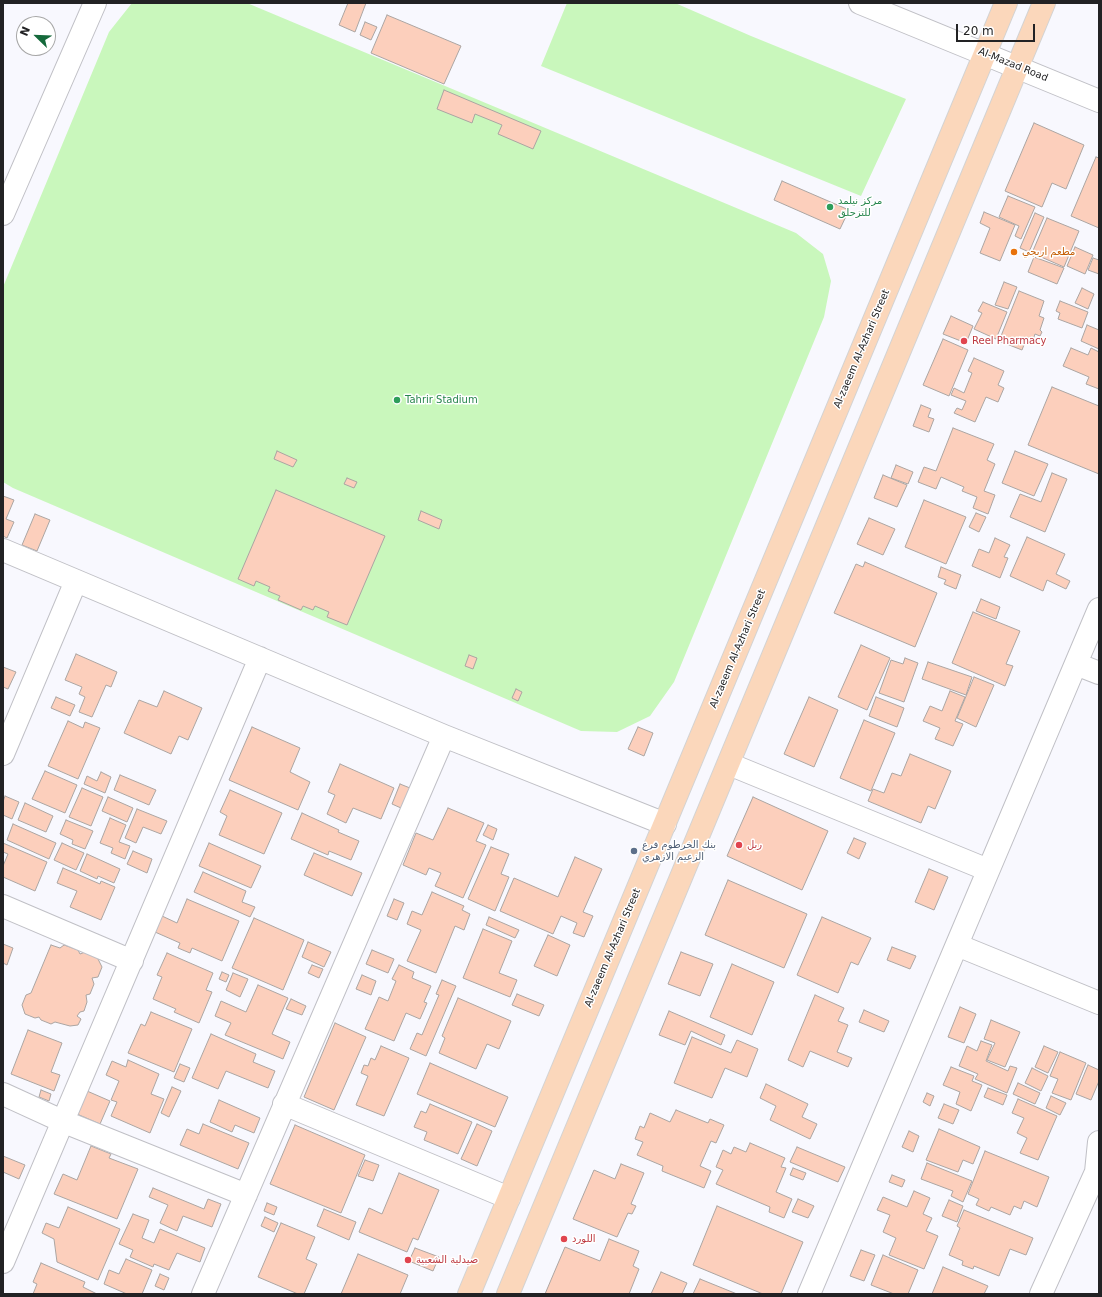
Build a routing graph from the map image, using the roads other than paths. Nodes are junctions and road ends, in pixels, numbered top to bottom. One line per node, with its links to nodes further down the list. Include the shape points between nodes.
1 (95, 3): 8 (street)
2 (860, 3): 5 (street, Al-Mazad Road)
3 (1006, 3): 5 (main road, Al-zaeem Al-Azhari Street)
4 (1044, 3): 6 (main road)
5 (985, 54): 6 (street, Al-Mazad Road); 18 (main road, Al-zaeem Al-Azhari Street)
6 (1018, 67): 7 (street, Al-Mazad Road); 17 (main road)
7 (1099, 101)
8 (3, 214)
9 (3, 550): 10 (street)
10 (76, 580): 12 (street); 16 (street)
11 (1099, 609): 13 (street)
12 (260, 658): 15 (street); 22 (street)
13 (1076, 664): 14 (street); 19 (street)
14 (1099, 673)
15 (444, 736): 18 (street); 25 (street)
16 (3, 754)
17 (729, 764): 19 (street); 33 (main road)
18 (665, 824): 29 (main road, Al-zaeem Al-Azhari Street)
19 (988, 870): 21 (street)
20 (3, 906): 22 (street)
21 (957, 945): 23 (street); 34 (street)
22 (132, 961): 26 (street)
23 (1099, 1003)
24 (3, 1094): 26 (street)
25 (284, 1104): 28 (street); 29 (street)
26 (62, 1121): 28 (street); 30 (street)
27 (1099, 1142): 35 (street, via 1096,1172)
28 (246, 1195): 31 (street)
29 (510, 1198): 32 (main road, Al-zaeem Al-Azhari Street)
30 (3, 1262)
31 (203, 1294)
32 (470, 1294)
33 (508, 1294)
34 (809, 1294)
35 (1041, 1294)

